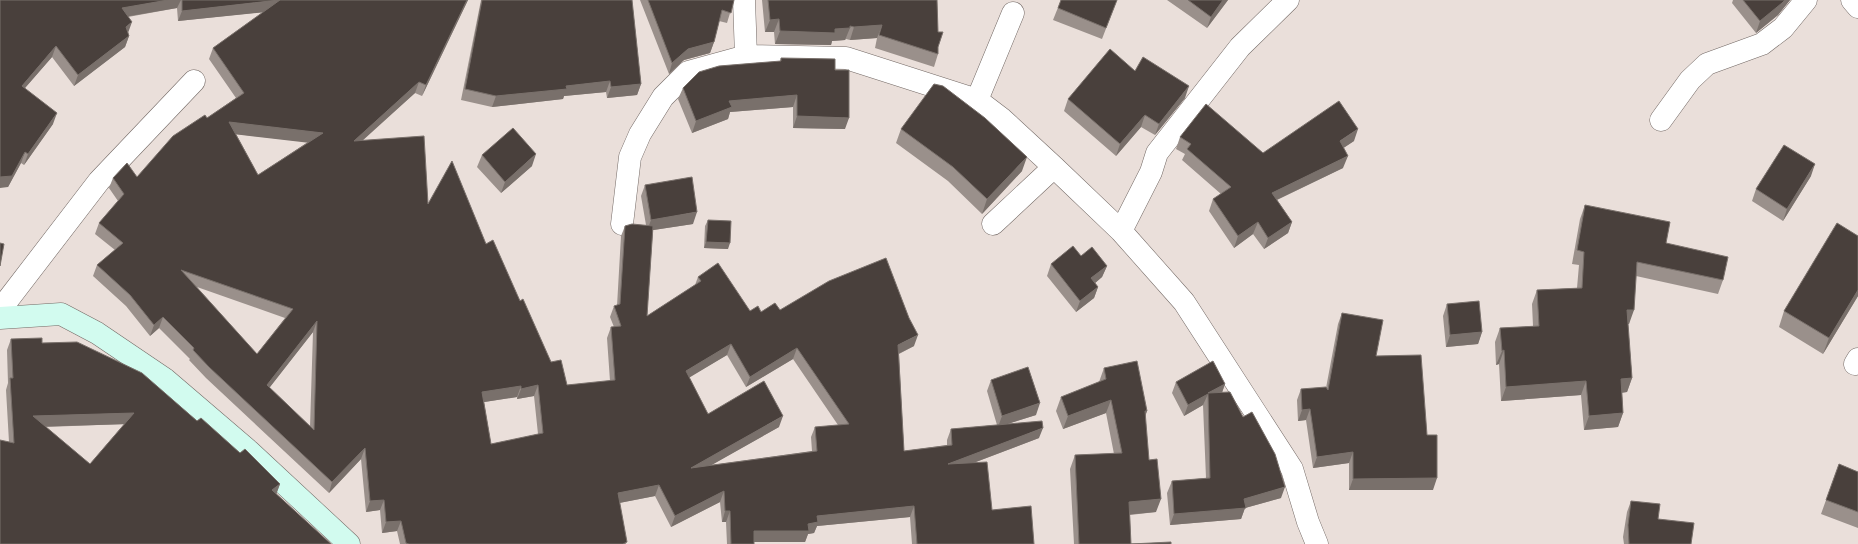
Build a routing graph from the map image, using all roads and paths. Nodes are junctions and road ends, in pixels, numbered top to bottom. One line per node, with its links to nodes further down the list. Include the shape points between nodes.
1 (744, 0): 7 (street)
2 (1288, 0): 14 (street, via 1240,47 1157,153 1151,172)
3 (1806, 0): 10 (street, via 1783,28 1762,44 1707,64 1690,80)
4 (1852, 0): 5 (street)
5 (1858, 7)
6 (1013, 13): 9 (street)
7 (746, 56): 9 (street, via 846,58); 12 (street, via 688,72 664,97 640,134 630,157)
8 (194, 81): 15 (street, via 99,181)
9 (977, 100): 11 (street, via 1002,119)
10 (1661, 120)
11 (1054, 167): 13 (street); 14 (street)
12 (622, 224)
13 (994, 224)
14 (1121, 230): 18 (street, via 1184,302 1292,469)
15 (0, 310)
16 (0, 318): 17 (main road, via 61,314 97,333 165,379 249,450)
17 (349, 544)
18 (1317, 544)

